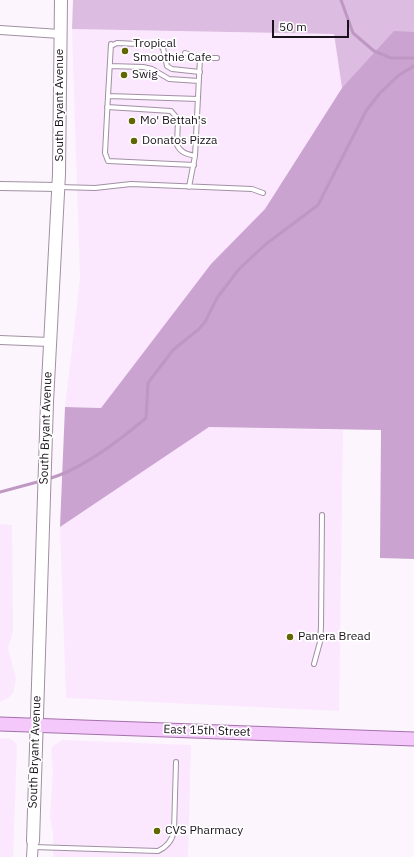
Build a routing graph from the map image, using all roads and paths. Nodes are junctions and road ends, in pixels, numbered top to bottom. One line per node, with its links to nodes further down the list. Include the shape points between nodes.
1 (61, 0): 3 (main road, South Bryant Avenue)
2 (0, 30): 3 (street)
3 (60, 34): 16 (main road, South Bryant Avenue)
4 (185, 53): 5 (lane)
5 (200, 58): 6 (lane); 8 (lane)
6 (217, 58)
7 (110, 66): 8 (lane, via 111,45 159,44 164,48 167,66 172,69); 9 (lane, via 143,67 169,79); 10 (lane)
8 (200, 72): 9 (lane)
9 (199, 81): 11 (lane)
10 (108, 96): 11 (lane); 12 (lane)
11 (198, 99): 13 (lane)
12 (107, 107): 13 (lane, via 171,111 178,119 177,145 183,152); 14 (lane, via 105,153 108,161)
13 (195, 156): 14 (lane)
14 (194, 165): 17 (lane)
15 (0, 186): 16 (street)
16 (58, 187): 17 (lane, via 95,188 131,184); 20 (main road, South Bryant Avenue)
17 (189, 187): 18 (lane, via 252,189)
18 (263, 193)
19 (0, 340): 20 (street)
20 (49, 342): 24 (main road, South Bryant Avenue)
21 (322, 515): 22 (lane, via 321,627)
22 (314, 664)
23 (0, 724): 24 (main road, East 15th Street)
24 (36, 725): 25 (main road, East 15th Street); 27 (main road, South Bryant Avenue)
25 (414, 739)
26 (176, 762): 27 (lane, via 174,832 170,842 158,851)
27 (32, 848)

